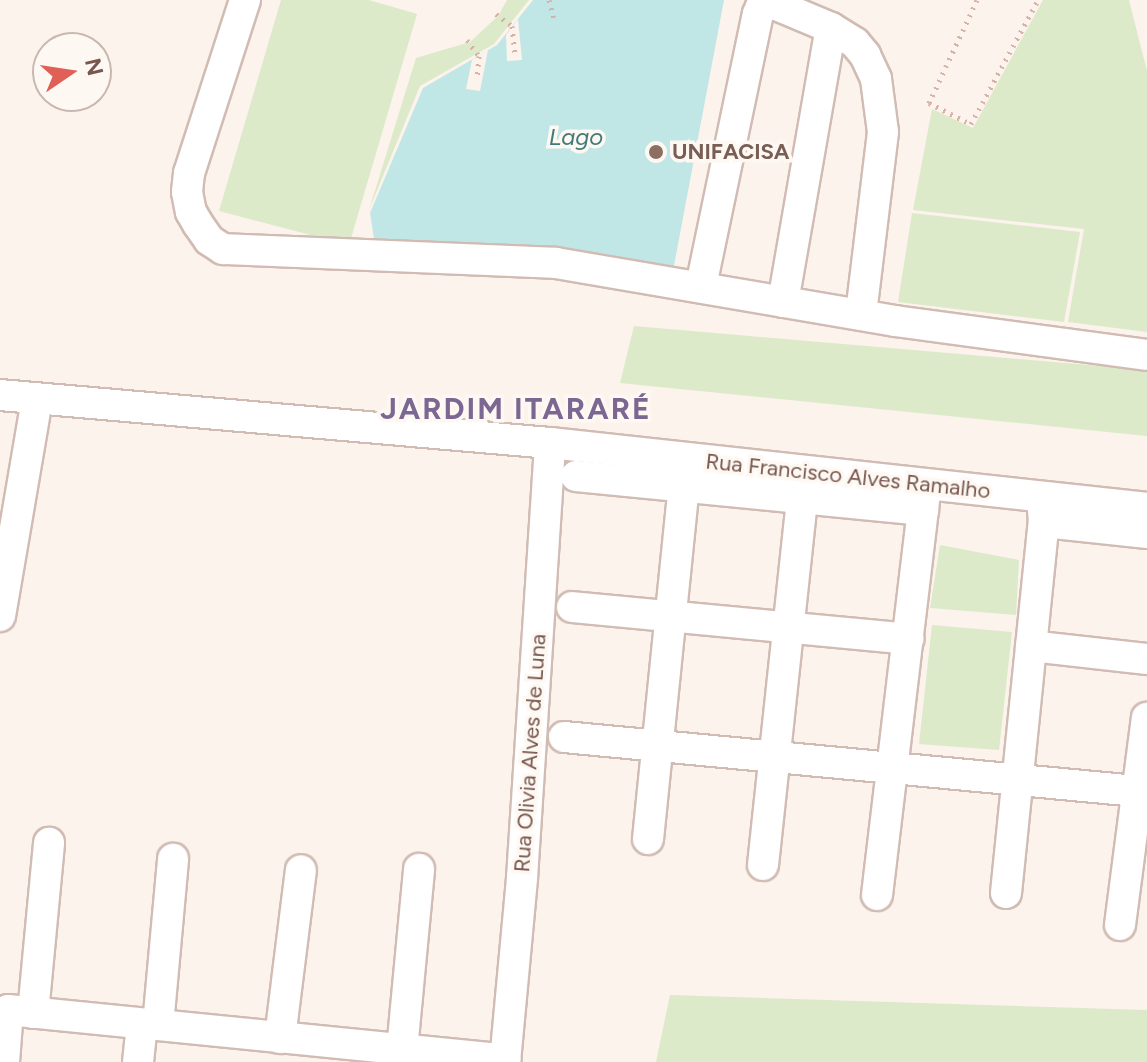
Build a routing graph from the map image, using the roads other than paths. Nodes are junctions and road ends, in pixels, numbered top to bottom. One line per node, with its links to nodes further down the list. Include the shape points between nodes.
1 (245, 0): 3 (street, via 189,173 191,212 216,245 556,263)
2 (831, 28): 3 (street, via 774,4 760,9); 4 (street); 5 (street, via 865,55 876,79 882,115)
3 (701, 286): 4 (street)
4 (783, 302): 5 (street)
5 (861, 315): 6 (street)
6 (1147, 355)
7 (0, 395): 8 (street, Rua Francisco Alves Ramalho)
8 (37, 400): 9 (street, Rua Francisco Alves Ramalho); 18 (street)
9 (550, 443): 12 (street, Rua Francisco Alves Ramalho); 44 (street, Rua Olivia Alves de Luna)
10 (576, 476): 11 (street)
11 (684, 487): 13 (street); 19 (street)
12 (925, 497): 13 (street); 15 (street, Rua Francisco Alves Ramalho); 21 (street)
13 (802, 498): 20 (street)
14 (1147, 508): 15 (street, Rua Francisco Alves Ramalho)
15 (1043, 510): 16 (street); 22 (street)
16 (1147, 533)
17 (572, 607): 19 (street)
18 (0, 616)
19 (671, 617): 20 (street); 26 (street)
20 (788, 628): 21 (street); 27 (street)
21 (908, 639): 28 (street)
22 (1031, 646): 23 (street); 29 (street)
23 (1147, 659)
24 (1147, 718): 30 (street)
25 (564, 737): 26 (street)
26 (658, 746): 27 (street); 31 (street)
27 (775, 757): 28 (street); 34 (street)
28 (893, 768): 29 (street); 38 (street)
29 (1018, 780): 30 (street); 37 (street)
30 (1142, 792): 39 (street)
31 (648, 839)
32 (49, 843): 40 (street)
33 (173, 859): 41 (street)
34 (763, 865)
35 (419, 869): 43 (street)
36 (301, 870): 42 (street)
37 (1006, 893)
38 (877, 895)
39 (1120, 925)
40 (33, 1013): 41 (street); 45 (street, via 8,1010)
41 (150, 1024): 42 (street); 46 (street)
42 (266, 1045): 43 (street)
43 (391, 1054): 44 (street)
44 (505, 1061)
45 (4, 1062)
46 (138, 1062)

